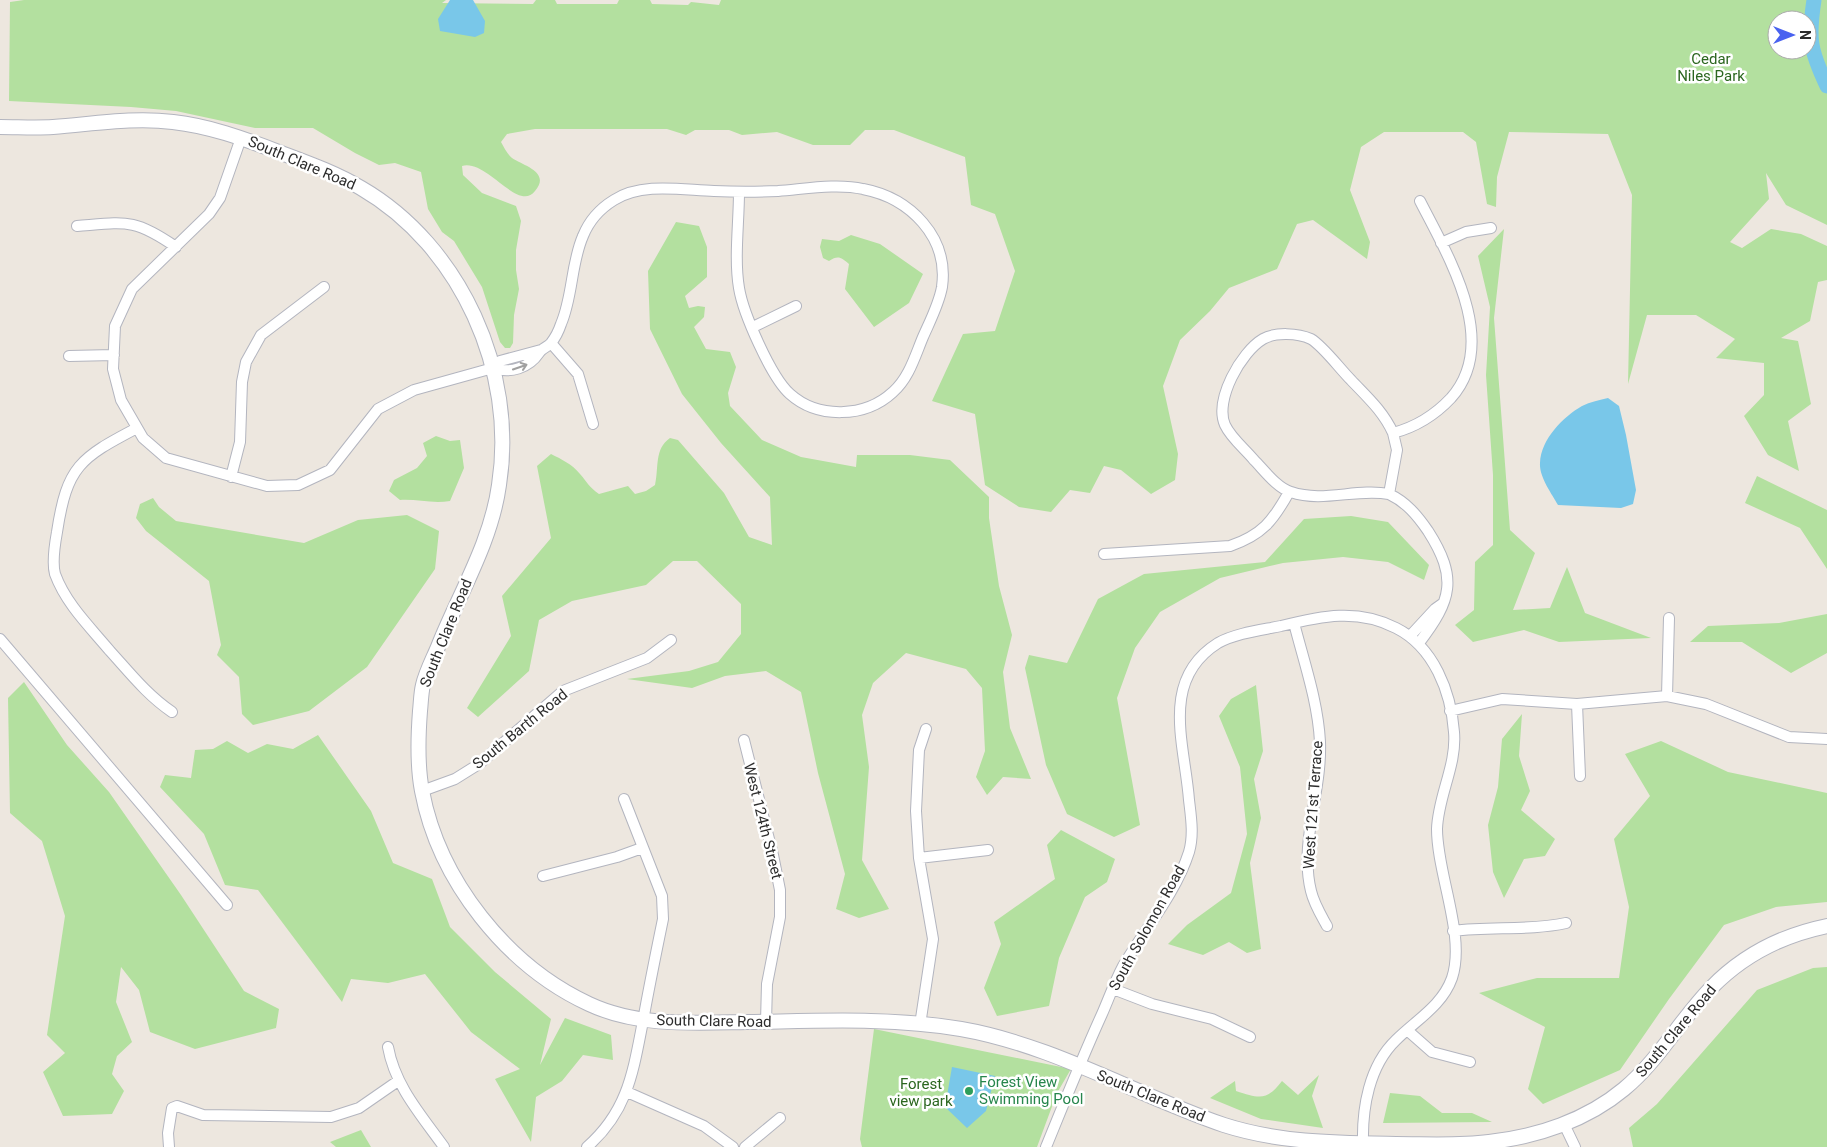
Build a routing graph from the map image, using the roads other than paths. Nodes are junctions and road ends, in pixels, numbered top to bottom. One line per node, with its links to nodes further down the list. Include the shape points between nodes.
1 (0, 127): 2 (street, South Clare Road, via 53,127 106,120 165,120 205,126)
2 (241, 138): 8 (street, via 220,198 209,214); 15 (street, South Clare Road, via 336,174 367,191 406,220 430,244 463,296)
3 (739, 192): 11 (street, via 739,289); 11 (street, via 850,187 876,192 923,222 937,243 943,267 938,302 910,369 892,393 871,406 832,412 817,409 789,394 771,367); 12 (street, via 645,190 617,197 607,204 583,236 566,310)
4 (1420, 201): 7 (street)
5 (77, 226): 8 (street, via 126,222 149,229)
6 (1491, 228): 7 (street, via 1466,232)
7 (1441, 243): 18 (street, via 1469,313 1472,349 1468,371 1458,390 1439,412)
8 (176, 247): 13 (street, via 132,290 115,326)
9 (324, 287): 19 (street, via 261,335 246,362 240,442)
10 (796, 306): 11 (street)
11 (753, 327)
12 (551, 343): 15 (street, via 541,350 502,360); 16 (street, via 578,374)
13 (114, 355): 14 (street); 17 (street, via 113,368 121,400)
14 (69, 356)
15 (493, 368): 19 (street, via 414,390 378,409 330,470 298,485 267,486); 38 (street, South Clare Road, via 502,433 499,487 486,536 423,684 418,738)
16 (593, 424)
17 (137, 428): 19 (street, via 143,438 166,458); 33 (street, via 87,457 71,476 61,503 54,572 71,605 152,698)
18 (1393, 433): 20 (street, via 1383,413 1312,340 1282,334 1264,338 1233,374 1222,411 1225,425 1237,441 1273,480); 21 (street, via 1397,450)
19 (232, 477)
20 (1289, 492): 21 (street, via 1327,497 1367,492); 22 (street, via 1275,517 1248,540 1230,546)
21 (1389, 494): 23 (street, via 1412,510 1439,549 1446,567 1448,589)
22 (1104, 554)
23 (1442, 604): 26 (street); 29 (street, via 1439,617)
24 (1669, 618): 30 (street)
25 (1294, 622): 26 (street, South Solomon Road, via 1323,616 1355,615 1383,621); 46 (street, West 121st Terrace, via 1320,742 1308,874 1316,907); 49 (street, South Solomon Road, via 1220,642 1204,654 1190,673 1180,700 1179,726 1192,828 1189,851 1174,884 1122,968)
26 (1410, 636): 29 (street, South Solomon Road)
27 (0, 639): 44 (street)
28 (671, 640): 38 (street, South Barth Road, via 647,658 563,691 479,764 455,780)
29 (1419, 643): 32 (street, South Solomon Road, via 1440,676)
30 (1667, 696): 31 (street); 35 (street, via 1706,704 1789,737)
31 (1577, 704): 32 (street, via 1502,699); 37 (street)
32 (1450, 711): 48 (street, South Solomon Road, via 1454,748 1437,825)
33 (172, 712)
34 (926, 729): 42 (street, via 919,750 917,776)
35 (1827, 739)
36 (744, 740): 51 (street, West 124th Street, via 780,890 780,917 767,984)
37 (1580, 776)
38 (422, 791): 50 (street, South Clare Road, via 436,840 464,894 495,934 544,978 590,1005)
39 (624, 799): 40 (street)
40 (642, 848): 43 (street); 50 (street, via 662,896 663,919)
41 (988, 850): 42 (street)
42 (919, 858): 52 (street, via 934,939)
43 (542, 876)
44 (227, 905)
45 (1566, 923): 48 (street, via 1546,927)
46 (1327, 926)
47 (1827, 926): 61 (street, South Clare Road, via 1785,938 1737,964 1710,988 1662,1050 1629,1084 1600,1105)
48 (1453, 931): 53 (street, South Solomon Road, via 1456,952 1452,979 1433,1009)
49 (1113, 989): 54 (street, via 1152,1004 1212,1019); 57 (street, South Solomon Road)
50 (643, 1019): 51 (street, South Clare Road, via 687,1023); 59 (street)
51 (766, 1022): 52 (street, South Clare Road)
52 (920, 1025): 57 (street, South Clare Road, via 995,1036)
53 (1408, 1030): 56 (street, via 1432,1052); 62 (street, South Solomon Road, via 1384,1053 1368,1087)
54 (1250, 1037)
55 (388, 1047): 58 (street)
56 (1470, 1062)
57 (1079, 1067): 62 (street, South Clare Road, via 1247,1131 1307,1142); 68 (street, South Solomon Road)
58 (398, 1081): 63 (street, via 360,1108 331,1117 203,1115 177,1106 172,1108 170,1115); 64 (street)
59 (627, 1092): 65 (street, via 609,1123); 66 (street, via 704,1126)
60 (780, 1118): 67 (street)
61 (1564, 1124): 62 (street, South Clare Road, via 1508,1140 1483,1143); 69 (street)
62 (1363, 1144)
63 (169, 1147)
64 (444, 1147)
65 (587, 1147)
66 (734, 1147)
67 (746, 1147)
68 (1046, 1147)
69 (1574, 1147)

